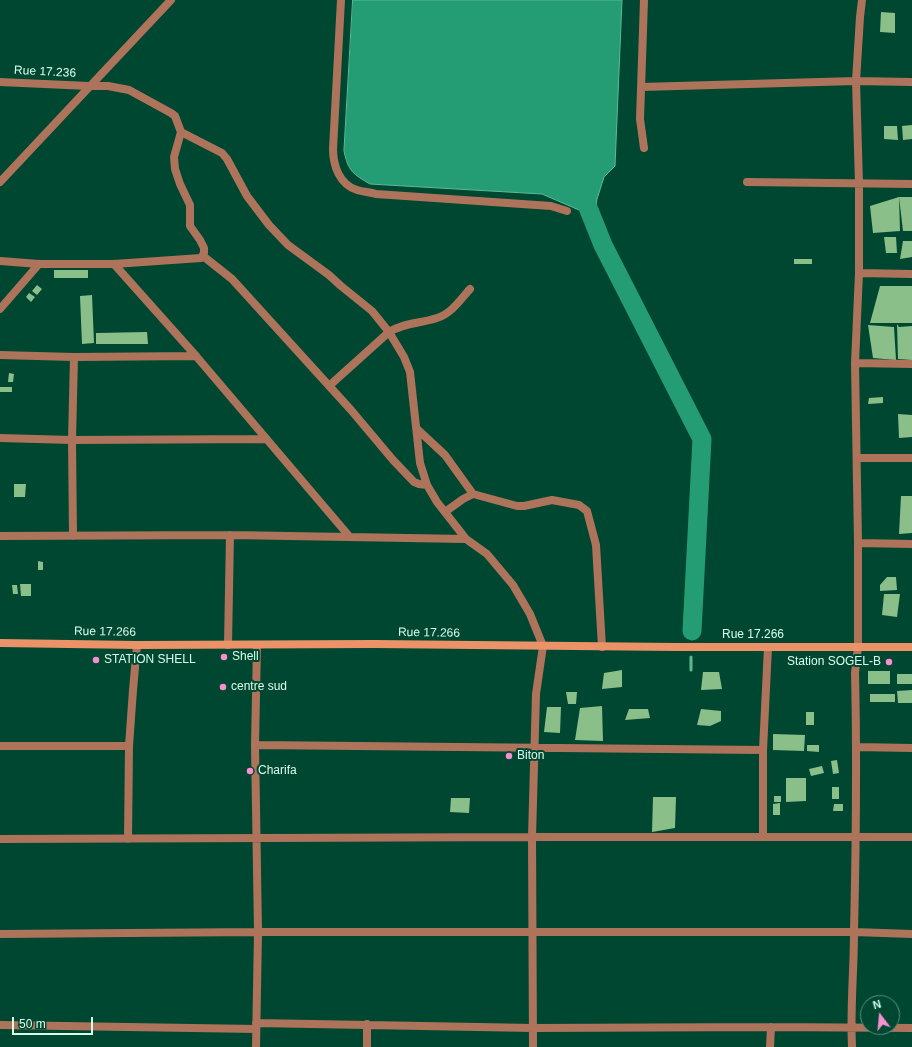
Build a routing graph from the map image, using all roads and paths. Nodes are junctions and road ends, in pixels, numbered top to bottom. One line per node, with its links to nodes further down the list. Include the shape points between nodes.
1 (171, 0): 8 (street)
2 (341, 0): 18 (street, via 333,160 344,182 356,190 376,194 551,206)
3 (644, 0): 9 (street)
4 (862, 0): 5 (street)
5 (856, 81): 7 (street); 9 (street); 16 (street)
6 (0, 82): 8 (street, Rue 17.236)
7 (912, 82)
8 (90, 86): 10 (street, Rue 17.236, via 129,90 146,98 175,116); 13 (street)
9 (640, 87): 11 (street, via 640,119)
10 (181, 132): 19 (street, via 174,157 175,169 190,205 190,226 204,248); 27 (street, via 218,150 227,159 247,196 268,225 288,246 329,275 372,311)
11 (644, 148)
12 (0, 173): 13 (street)
13 (9, 173): 14 (street)
14 (0, 182)
15 (747, 182): 16 (street)
16 (859, 184): 17 (street); 23 (street)
17 (912, 184)
18 (567, 211)
19 (203, 256): 22 (street, via 196,259); 33 (street, via 232,279)
20 (0, 261): 21 (street)
21 (39, 264): 22 (street); 26 (street)
22 (114, 264): 29 (street)
23 (859, 273): 24 (street); 31 (street)
24 (912, 274)
25 (470, 289): 27 (street, via 447,313 437,318 399,326)
26 (0, 309)
27 (389, 332): 33 (street); 34 (street, via 410,372)
28 (0, 355): 30 (street)
29 (196, 356): 30 (street); 36 (street)
30 (74, 357): 37 (street)
31 (855, 363): 32 (street); 38 (street)
32 (912, 364)
33 (329, 386): 40 (street, via 414,482)
34 (417, 429): 40 (street, via 420,463); 41 (street, via 445,455)
35 (0, 438): 37 (street)
36 (266, 439): 37 (street); 46 (street)
37 (72, 440): 45 (street)
38 (857, 458): 39 (street); 48 (street)
39 (912, 458)
40 (427, 485): 42 (street)
41 (473, 494): 42 (street); 55 (street, via 517,506 558,500 579,505 587,511 596,545)
42 (445, 512): 47 (street)
43 (230, 535): 45 (street); 46 (street); 52 (street)
44 (0, 536): 45 (street)
45 (73, 536)
46 (349, 536): 47 (street)
47 (466, 539): 54 (street, via 487,554 513,585 530,614)
48 (858, 543): 49 (street); 57 (street)
49 (912, 544)
50 (0, 643): 51 (main road, Rue 17.266)
51 (137, 645): 52 (main road, Rue 17.266); 61 (street)
52 (228, 645): 53 (main road, Rue 17.266)
53 (258, 645): 54 (main road, Rue 17.266); 59 (street)
54 (543, 646): 55 (main road, Rue 17.266); 62 (street, via 536,694)
55 (602, 647): 56 (main road, Rue 17.266)
56 (768, 647): 57 (main road, Rue 17.266); 65 (street)
57 (858, 647): 58 (main road, Rue 17.266); 63 (street, via 855,673)
58 (912, 647)
59 (255, 745): 62 (street); 69 (street)
60 (0, 746): 61 (street)
61 (129, 746): 72 (street)
62 (535, 747): 65 (street); 67 (street)
63 (856, 747): 64 (street); 68 (street)
64 (912, 748)
65 (763, 750): 66 (street)
66 (763, 836): 67 (street); 68 (street)
67 (532, 837): 69 (street); 75 (street)
68 (856, 837): 70 (street); 74 (street)
69 (256, 838): 72 (street); 73 (street)
70 (912, 838)
71 (0, 839): 72 (street)
72 (128, 839)
73 (258, 932): 75 (street); 76 (street); 80 (street)
74 (854, 932): 75 (street); 77 (street); 83 (street)
75 (532, 933): 82 (street)
76 (0, 934)
77 (912, 934)
78 (367, 1024): 80 (street); 82 (street); 86 (street)
79 (0, 1025): 80 (street)
80 (256, 1026): 85 (street)
81 (771, 1027): 82 (street); 83 (street); 88 (street)
82 (533, 1028): 87 (street)
83 (851, 1028): 84 (street); 89 (street)
84 (912, 1028)
85 (256, 1047)
86 (367, 1047)
87 (533, 1047)
88 (770, 1047)
89 (852, 1047)

